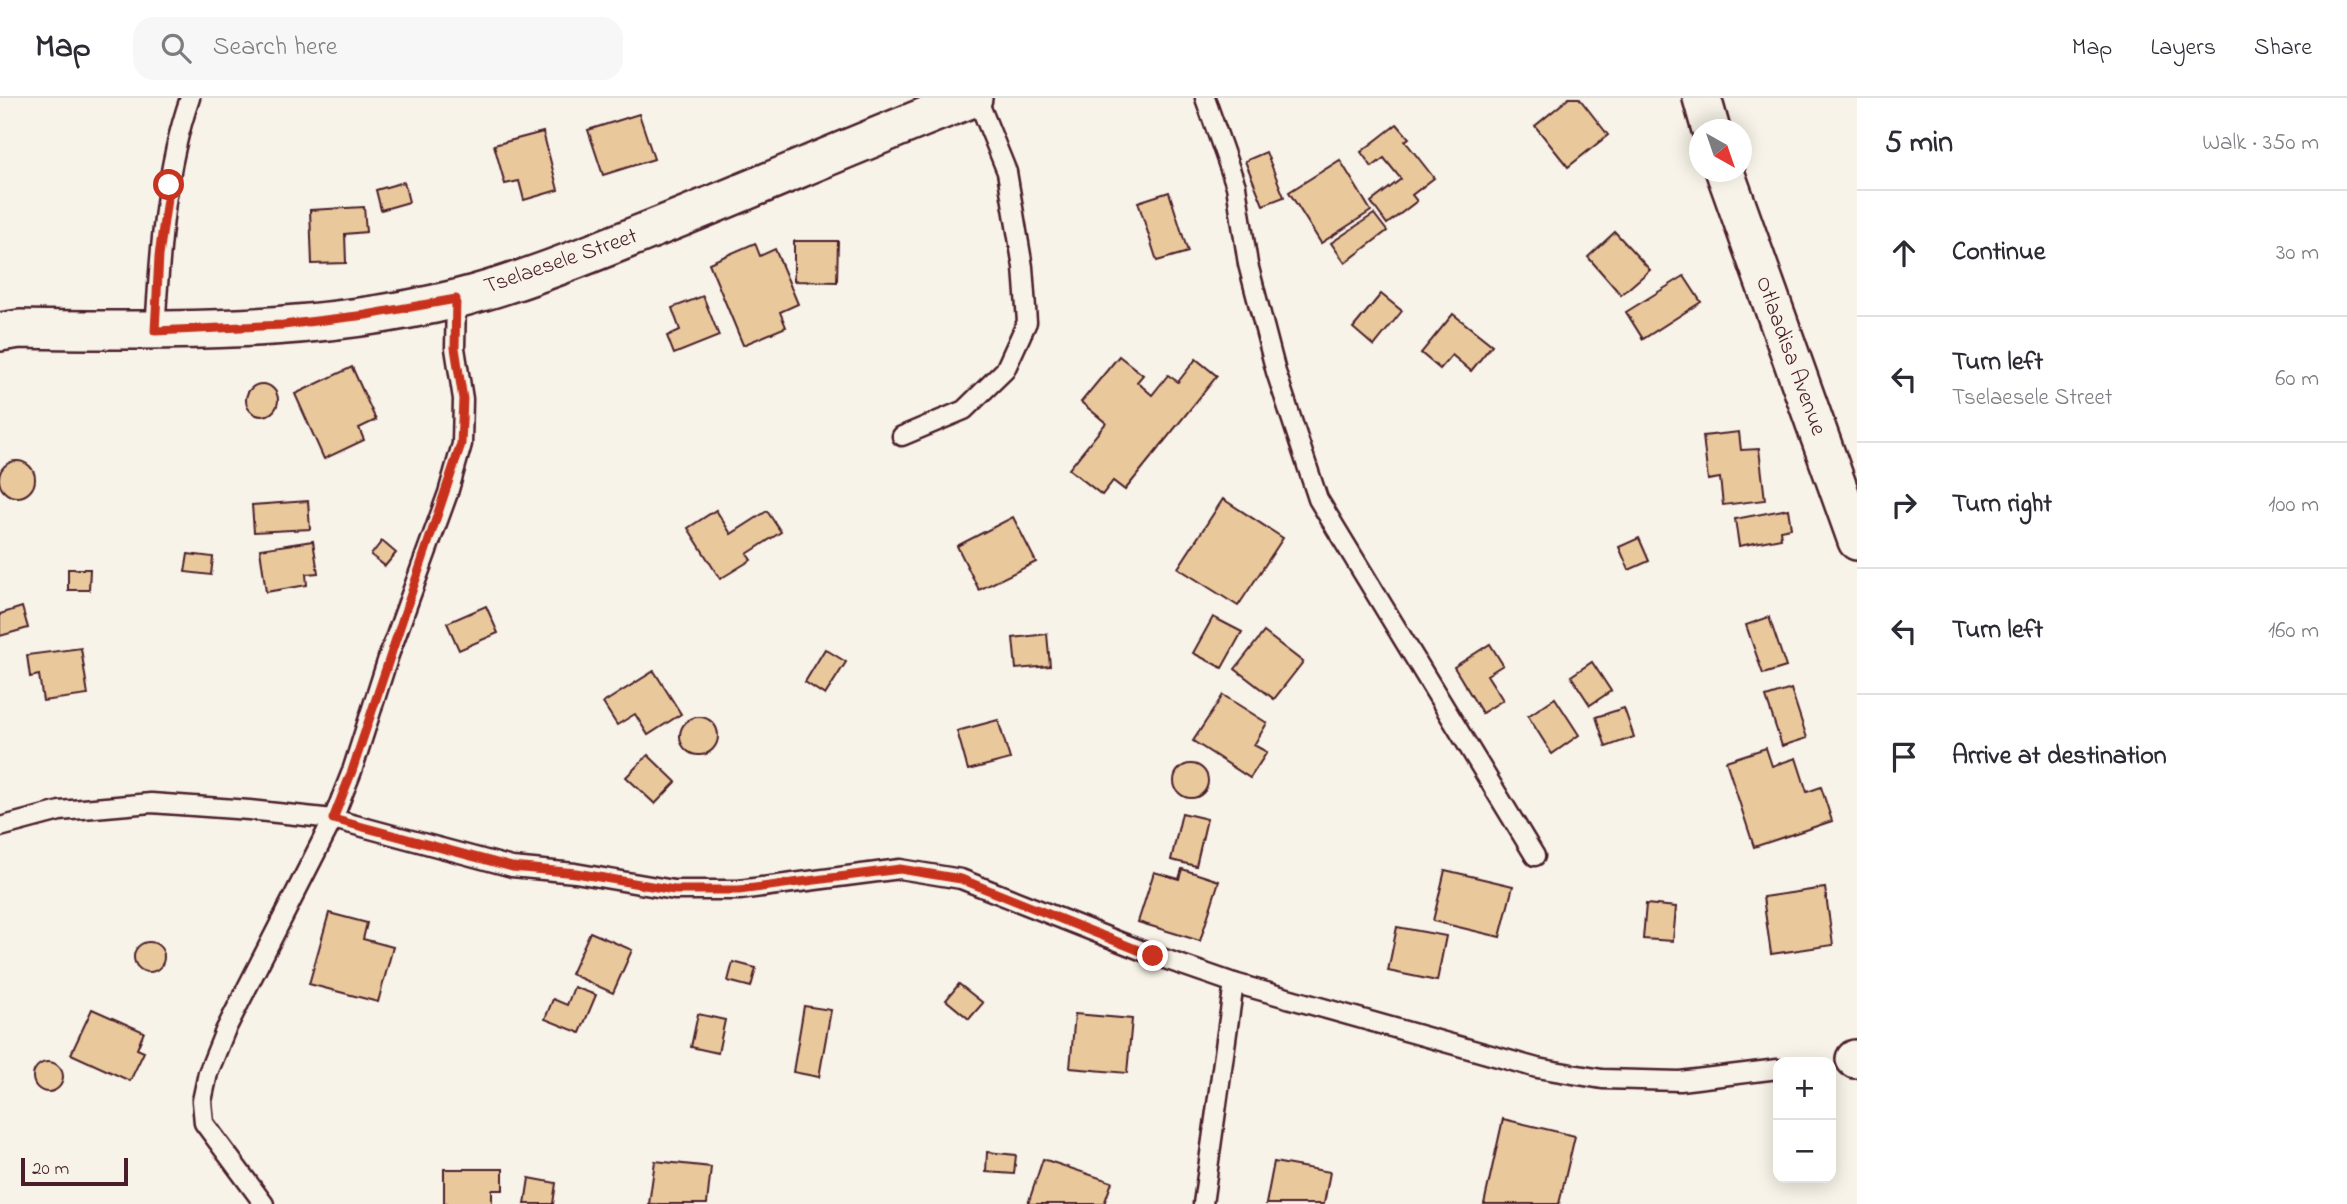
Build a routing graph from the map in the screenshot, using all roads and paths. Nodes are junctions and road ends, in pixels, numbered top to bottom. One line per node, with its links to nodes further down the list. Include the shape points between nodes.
1 (190, 98): 8 (lane, via 169,185)
2 (975, 98): 7 (street, Tselaesele Street, via 572,261); 10 (lane, via 1007,172 1027,322 1005,370 964,410)
3 (1205, 98): 14 (lane, via 1236,186 1248,264 1276,372 1318,499)
4 (1702, 98): 5 (street)
5 (1708, 119)
6 (1729, 182): 11 (street, Otlaadisa Avenue)
7 (456, 299): 8 (street, Tselaesele Street, via 283,325); 12 (lane, via 455,348 463,399 461,444)
8 (155, 331): 9 (street, Tselaesele Street)
9 (0, 332)
10 (902, 436)
11 (1857, 541)
12 (333, 819): 13 (lane, via 150,803 60,811); 15 (lane, via 512,867 674,890 739,890 900,869 961,879 1153,956); 17 (lane, via 225,1031 202,1101 204,1123)
13 (0, 827)
14 (1535, 856)
15 (1234, 983): 16 (lane, via 1537,1068 1602,1079 1680,1081); 18 (lane)
16 (1773, 1070)
17 (264, 1204)
18 (1203, 1204)

